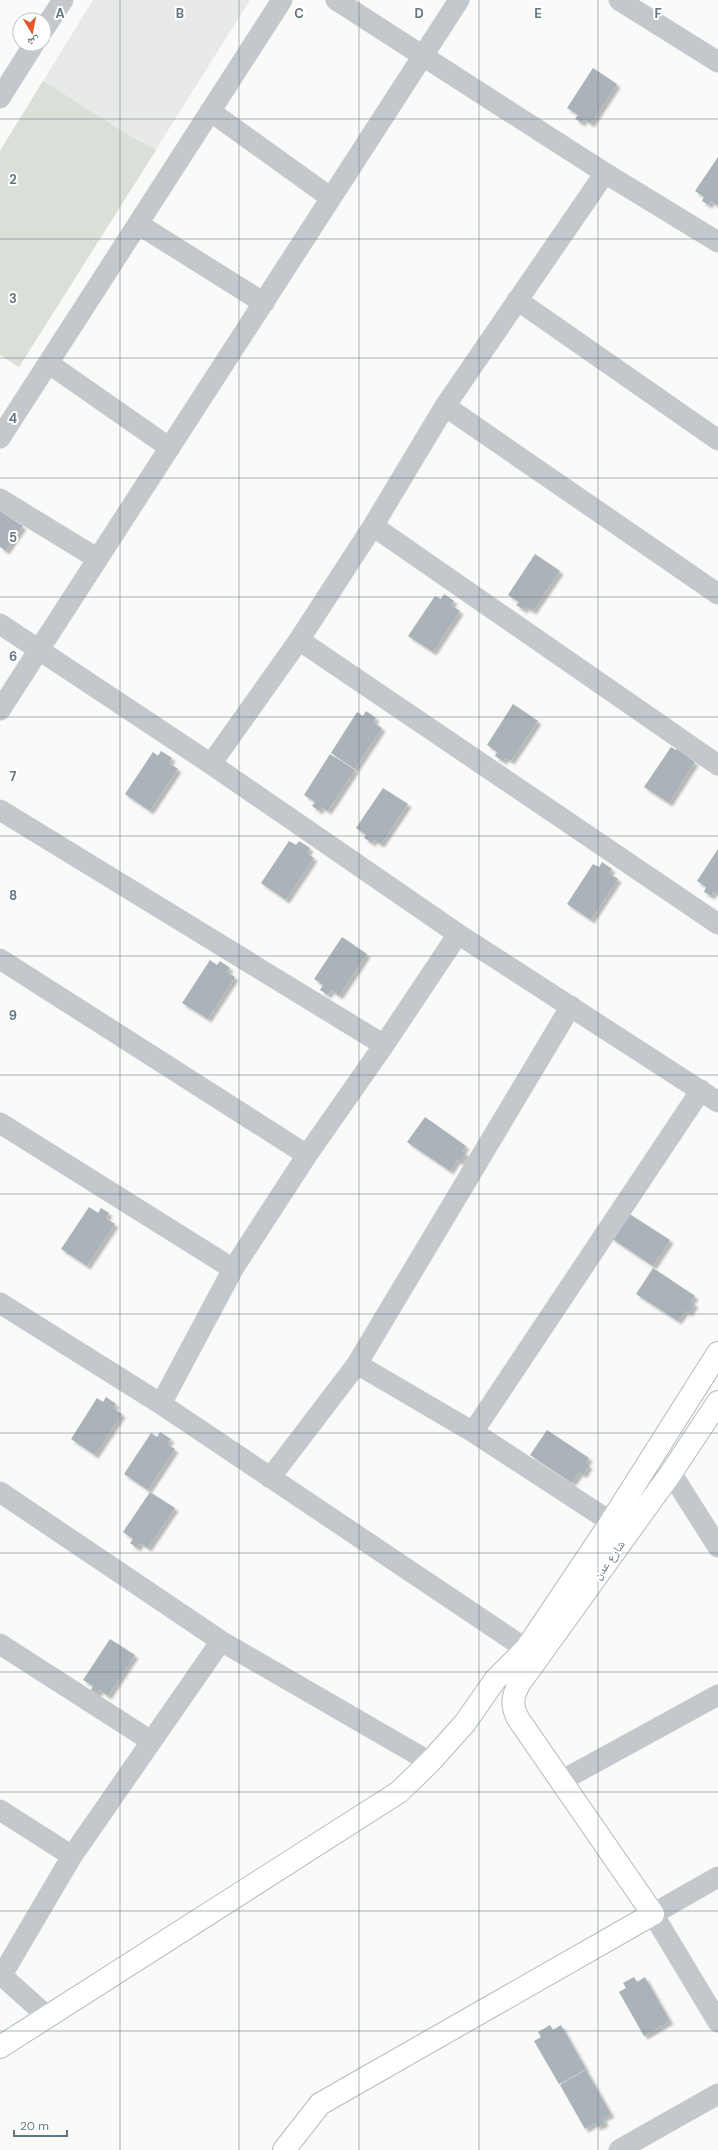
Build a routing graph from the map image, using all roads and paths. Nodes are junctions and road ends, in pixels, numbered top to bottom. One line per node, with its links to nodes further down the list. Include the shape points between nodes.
1 (282, 0): 11 (street)
2 (336, 0): 8 (street)
3 (459, 0): 8 (street)
4 (619, 0): 9 (street)
5 (60, 1): 6 (street)
6 (52, 15)
7 (29, 52): 10 (street)
8 (423, 56): 12 (street); 13 (street)
9 (718, 62)
10 (0, 98)
11 (210, 111): 13 (street); 14 (street)
12 (604, 173): 15 (street); 16 (street)
13 (331, 198): 17 (street)
14 (138, 224): 17 (street); 18 (street)
15 (718, 242)
16 (517, 300): 19 (street); 21 (street)
17 (264, 303): 22 (street)
18 (48, 363): 20 (street); 22 (street)
19 (445, 406): 24 (street); 26 (street)
20 (0, 438)
21 (718, 440)
22 (170, 448): 25 (street)
23 (0, 499): 25 (street)
24 (372, 526): 28 (street); 32 (street)
25 (98, 559): 29 (street)
26 (718, 594)
27 (0, 624): 29 (street)
28 (299, 640): 31 (street); 34 (street)
29 (40, 649): 30 (street); 31 (street)
30 (0, 710)
31 (211, 764): 35 (street)
32 (718, 765)
33 (0, 810): 38 (street)
34 (718, 924)
35 (458, 934): 37 (street); 38 (street)
36 (0, 959): 42 (street)
37 (571, 1006): 39 (street); 46 (street)
38 (384, 1045): 42 (street)
39 (701, 1090): 40 (street); 49 (street)
40 (718, 1102)
41 (0, 1123): 43 (street)
42 (307, 1155): 43 (street)
43 (233, 1269): 48 (street)
44 (0, 1303): 48 (street)
45 (718, 1353): 53 (street, شارع عدن)
46 (357, 1364): 49 (street); 51 (street)
47 (718, 1402): 50 (street, شارع عدن)
48 (161, 1404): 51 (street)
49 (473, 1432): 53 (street)
50 (671, 1473): 54 (street); 61 (street, شارع عدن, via 519,1684 513,1700 515,1714)
51 (270, 1478): 57 (street)
52 (0, 1492): 55 (street)
53 (611, 1522): 57 (street, شارع عدن)
54 (716, 1541)
55 (221, 1641): 59 (street); 60 (street)
56 (0, 1644): 59 (street)
57 (526, 1649): 60 (street, شارع عدن, via 495,1680 465,1723)
58 (718, 1695): 61 (street)
59 (151, 1741): 63 (street)
60 (430, 1762): 67 (street, شارع عدن, via 399,1792)
61 (561, 1781): 65 (street, شارع عدن)
62 (0, 1810): 63 (street)
63 (72, 1856): 66 (street)
64 (718, 1877): 65 (street)
65 (653, 1914): 68 (street); 71 (street, via 320,2104)
66 (1, 1974): 67 (street)
67 (48, 2016): 69 (street, شارع عدن)
68 (718, 2022)
69 (0, 2047)
70 (718, 2094): 72 (street)
71 (284, 2150)
72 (619, 2150)

